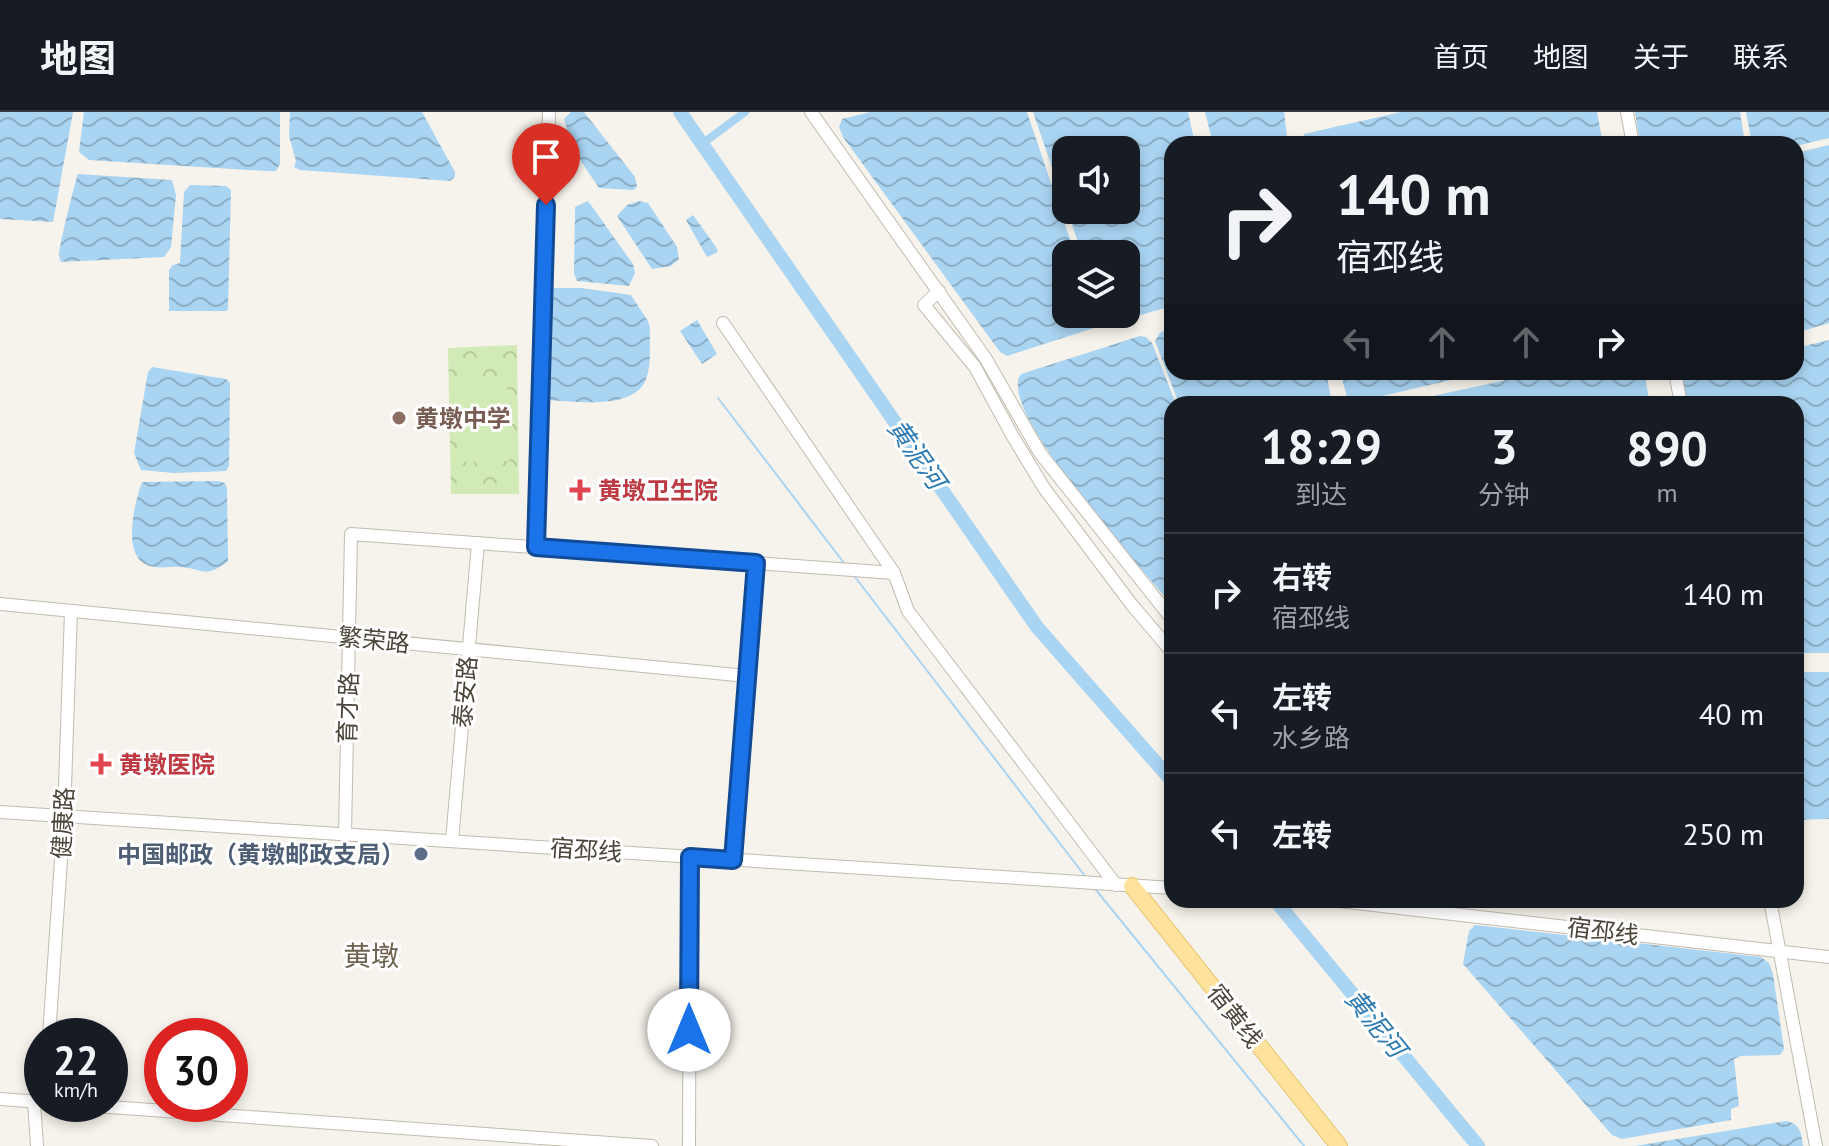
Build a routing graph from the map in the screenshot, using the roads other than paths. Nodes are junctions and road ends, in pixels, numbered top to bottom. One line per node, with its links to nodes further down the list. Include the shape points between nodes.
1 (549, 112): 10 (street)
2 (1627, 112): 4 (street)
3 (814, 113): 5 (street)
4 (1632, 136)
5 (939, 291): 7 (street); 8 (street, via 924,305)
6 (723, 323): 12 (street)
7 (986, 359): 8 (street); 14 (street, via 1040,453)
8 (975, 367): 17 (street, via 1044,488)
9 (478, 543): 10 (street); 16 (street, 育才路, via 351,534); 18 (street, 泰安路)
10 (536, 547): 11 (street)
11 (756, 563): 12 (street); 19 (street)
12 (894, 573): 26 (street, via 908,611)
13 (0, 604): 15 (street, 繁荣路)
14 (1164, 609)
15 (71, 611): 16 (street, 繁荣路); 21 (street, 健康路)
16 (350, 637): 18 (street, 繁荣路); 22 (street, 育才路)
17 (1164, 643)
18 (469, 649): 19 (street, 繁荣路); 23 (street, 泰安路)
19 (747, 676): 25 (street)
20 (0, 812): 21 (street, 宿邳线)
21 (64, 816): 22 (street, 宿邳线); 32 (street, 健康路)
22 (345, 834): 23 (street, 宿邳线)
23 (452, 841): 24 (street, 宿邳线)
24 (690, 857): 25 (street, 宿邳线); 41 (street)
25 (733, 860): 26 (street, 宿邳线)
26 (1124, 885): 27 (street, 宿邳线); 42 (main road, 宿黄线)
27 (1164, 888)
28 (1441, 908): 30 (street, 宿邳线)
29 (1772, 908): 30 (street)
30 (1781, 952): 31 (street, 宿邳线); 43 (street)
31 (1829, 957)
32 (50, 1018)
33 (0, 1099): 34 (street)
34 (24, 1101)
35 (128, 1108): 37 (street)
36 (38, 1122): 38 (street)
37 (442, 1131): 39 (street); 40 (street)
38 (37, 1146)
39 (442, 1146)
40 (652, 1146)
41 (689, 1146)
42 (1339, 1146)
43 (1816, 1146)

